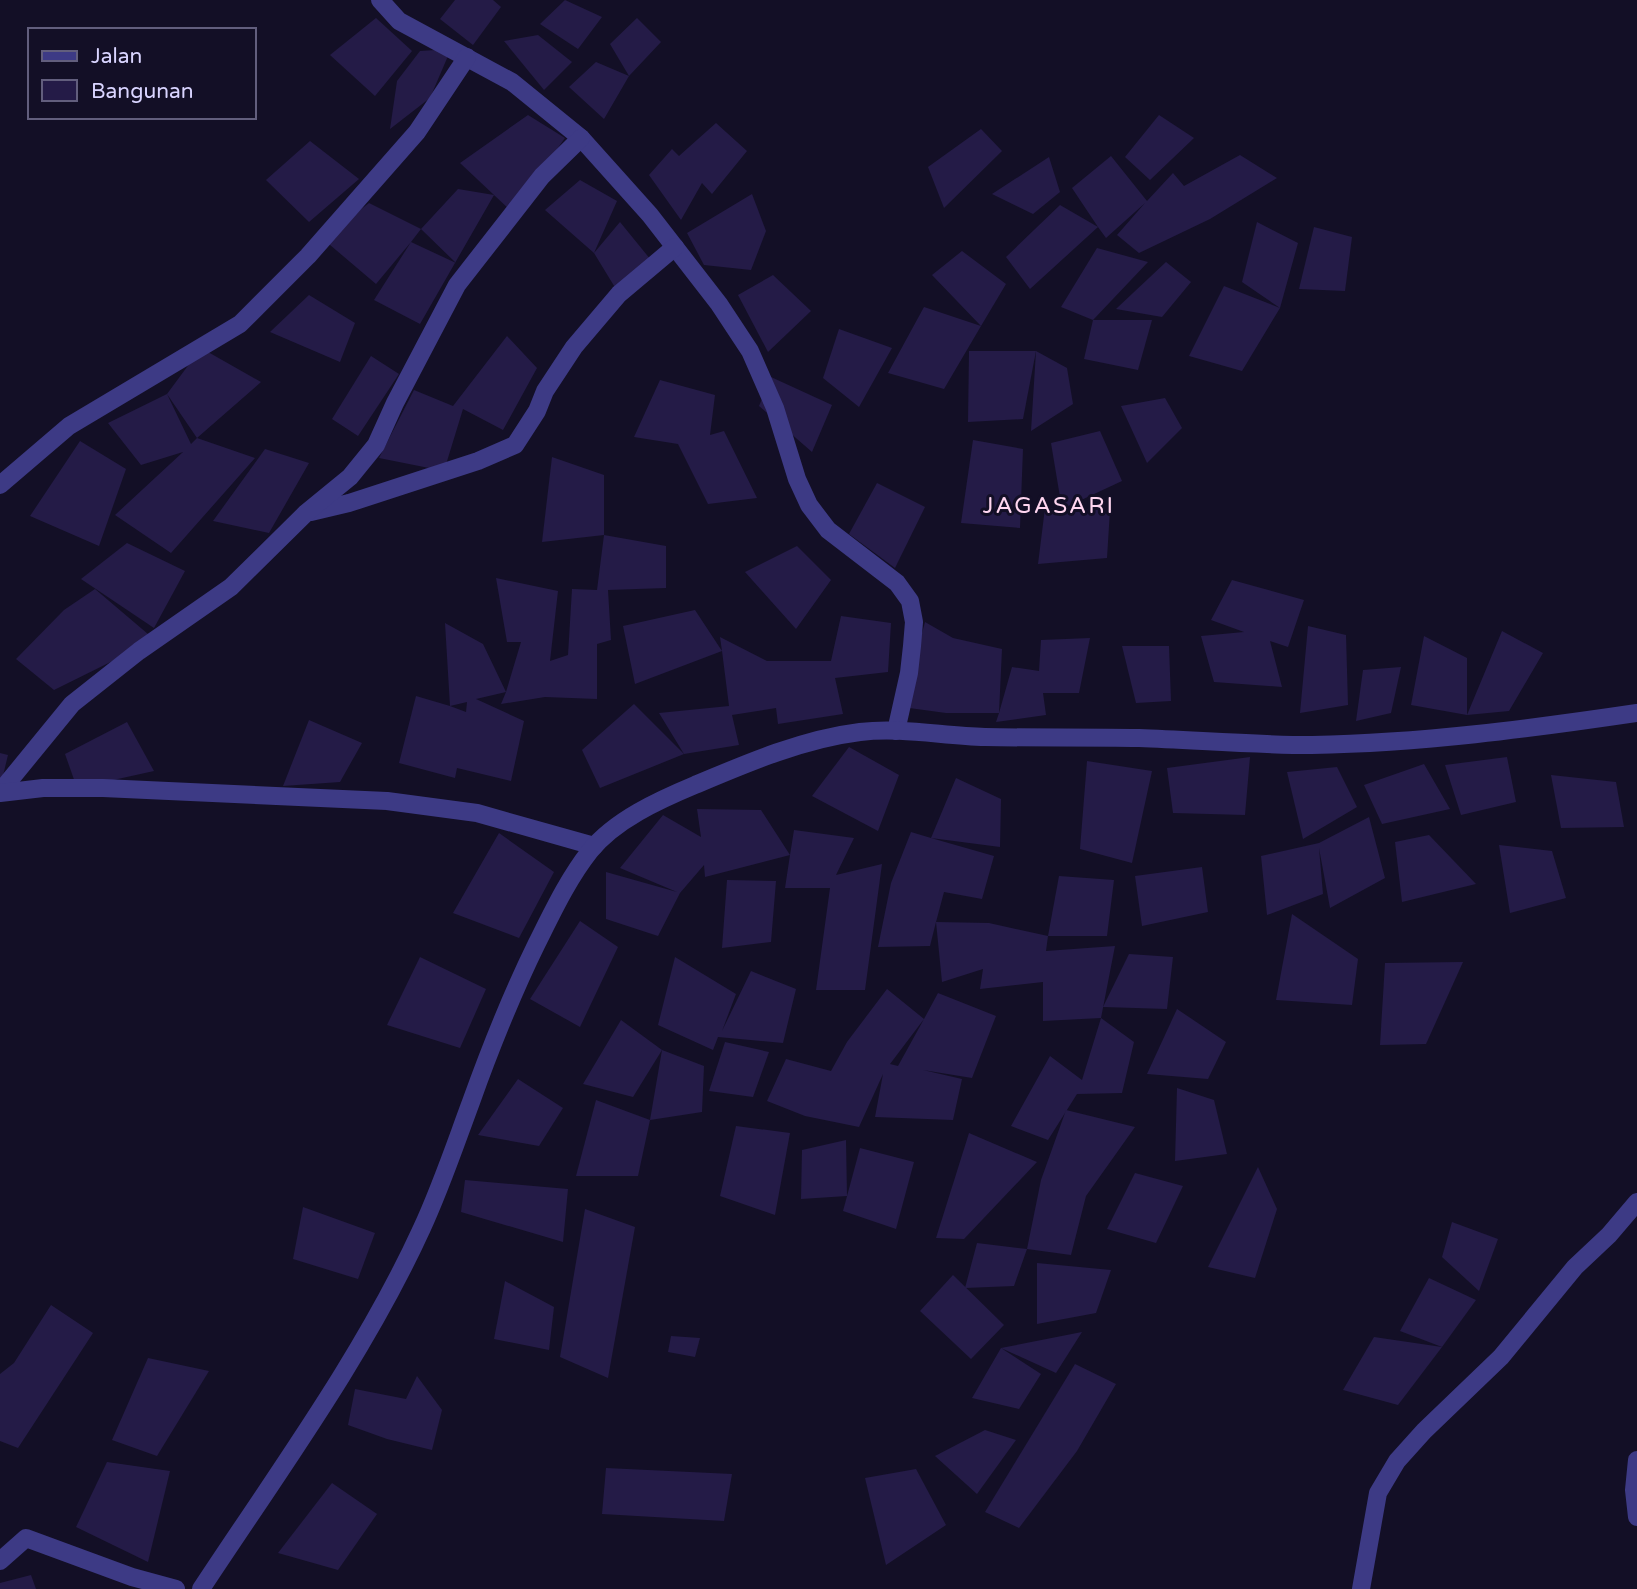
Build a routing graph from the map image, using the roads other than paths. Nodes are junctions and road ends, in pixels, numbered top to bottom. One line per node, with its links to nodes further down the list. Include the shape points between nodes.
1 (380, 0): 2 (street, via 399,21)
2 (467, 57): 3 (street, via 512,82); 5 (street, via 417,132 240,324 69,426)
3 (581, 138): 4 (street); 6 (street, via 542,176 457,285 376,445 350,477)
4 (676, 247): 6 (street, via 619,294 574,347 514,445 478,461); 8 (street, via 750,351 809,505 828,530 897,583 910,601 915,622)
5 (0, 485)
6 (306, 513): 9 (street, via 230,587 72,704)
7 (1637, 713): 8 (street, via 1427,739 1309,745)
8 (896, 731): 10 (street, via 830,738 721,774 671,794)
9 (0, 792): 10 (street, via 103,788 387,801 477,813)
10 (594, 846): 16 (street, via 567,884 526,966 441,1187 391,1288 311,1424)
11 (1637, 1202): 17 (street, via 1575,1267 1501,1357 1397,1461 1378,1493)
12 (1637, 1460): 13 (street)
13 (1637, 1517)
14 (0, 1561): 15 (street, via 26,1538)
15 (176, 1589)
16 (201, 1589)
17 (1361, 1589)

